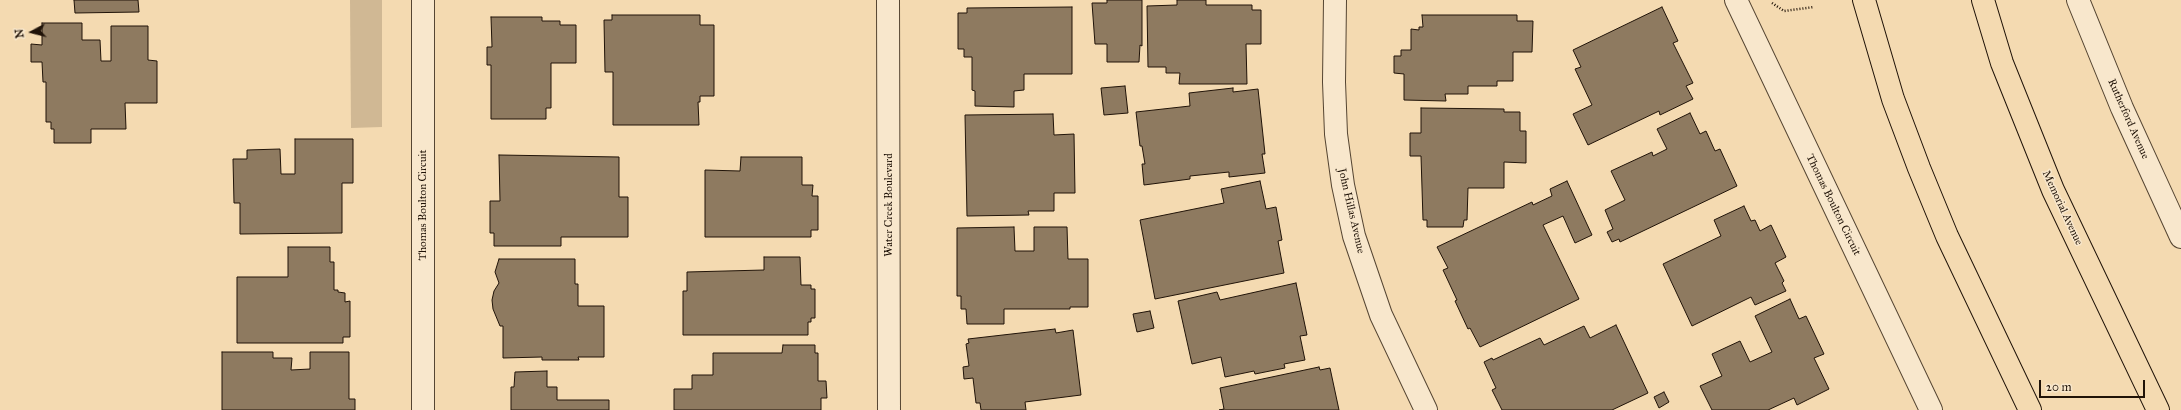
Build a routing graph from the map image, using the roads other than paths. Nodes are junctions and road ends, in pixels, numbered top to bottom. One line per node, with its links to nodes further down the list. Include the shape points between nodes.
1 (423, 0): 9 (street, Thomas Boulton Circuit)
2 (888, 0): 10 (street, Water Creek Boulevard)
3 (1334, 0): 11 (street, John Hillas Avenue, via 1336,134 1343,186 1354,236 1381,314)
4 (1736, 0): 12 (street, Thomas Boulton Circuit)
5 (1864, 0): 13 (main road, via 1893,99 1919,168 1947,236)
6 (1983, 0): 14 (main road, Memorial Avenue, via 2002,63 2053,190)
7 (2078, 0): 8 (street, Rutherford Avenue, via 2122,108)
8 (2181, 237)
9 (423, 410)
10 (889, 410)
11 (1426, 410)
12 (1931, 410)
13 (2030, 410)
14 (2158, 410)

